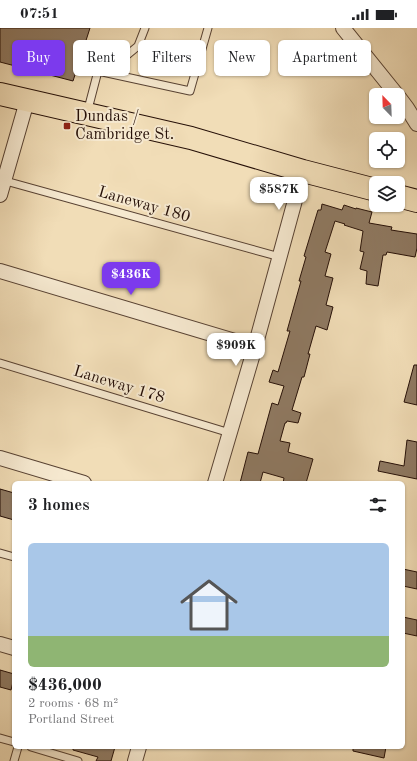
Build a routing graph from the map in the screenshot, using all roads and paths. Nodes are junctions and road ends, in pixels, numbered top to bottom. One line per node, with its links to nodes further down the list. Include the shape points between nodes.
1 (145, 28): 4 (lane, via 138,46)
2 (208, 28): 6 (lane, via 190,91)
3 (343, 28): 7 (street)
4 (130, 53)
5 (97, 76): 11 (lane)
6 (121, 76)
7 (392, 88)
8 (0, 94): 9 (main road)
9 (27, 101): 11 (main road); 14 (street)
10 (405, 105): 12 (street)
11 (86, 115): 13 (main road, via 191,138)
12 (417, 124)
13 (303, 171): 15 (main road); 19 (street)
14 (2, 180): 16 (street); 19 (lane, Laneway 180)
15 (369, 188)
16 (0, 195)
17 (405, 198): 18 (main road)
18 (417, 201)
19 (280, 257): 21 (street)
20 (0, 271): 21 (street)
21 (255, 347): 23 (street)
22 (0, 363): 23 (lane, Laneway 178)
23 (230, 433): 26 (street)
24 (0, 458): 25 (street)
25 (77, 481)
26 (216, 481)
27 (0, 553): 28 (lane)
28 (12, 556)
29 (0, 644): 30 (street)
30 (12, 647)
31 (0, 738): 32 (lane)
32 (12, 741)
33 (17, 749): 36 (lane)
34 (38, 749): 37 (lane)
35 (138, 749): 38 (street)
36 (14, 761)
37 (78, 761)
38 (135, 761)

